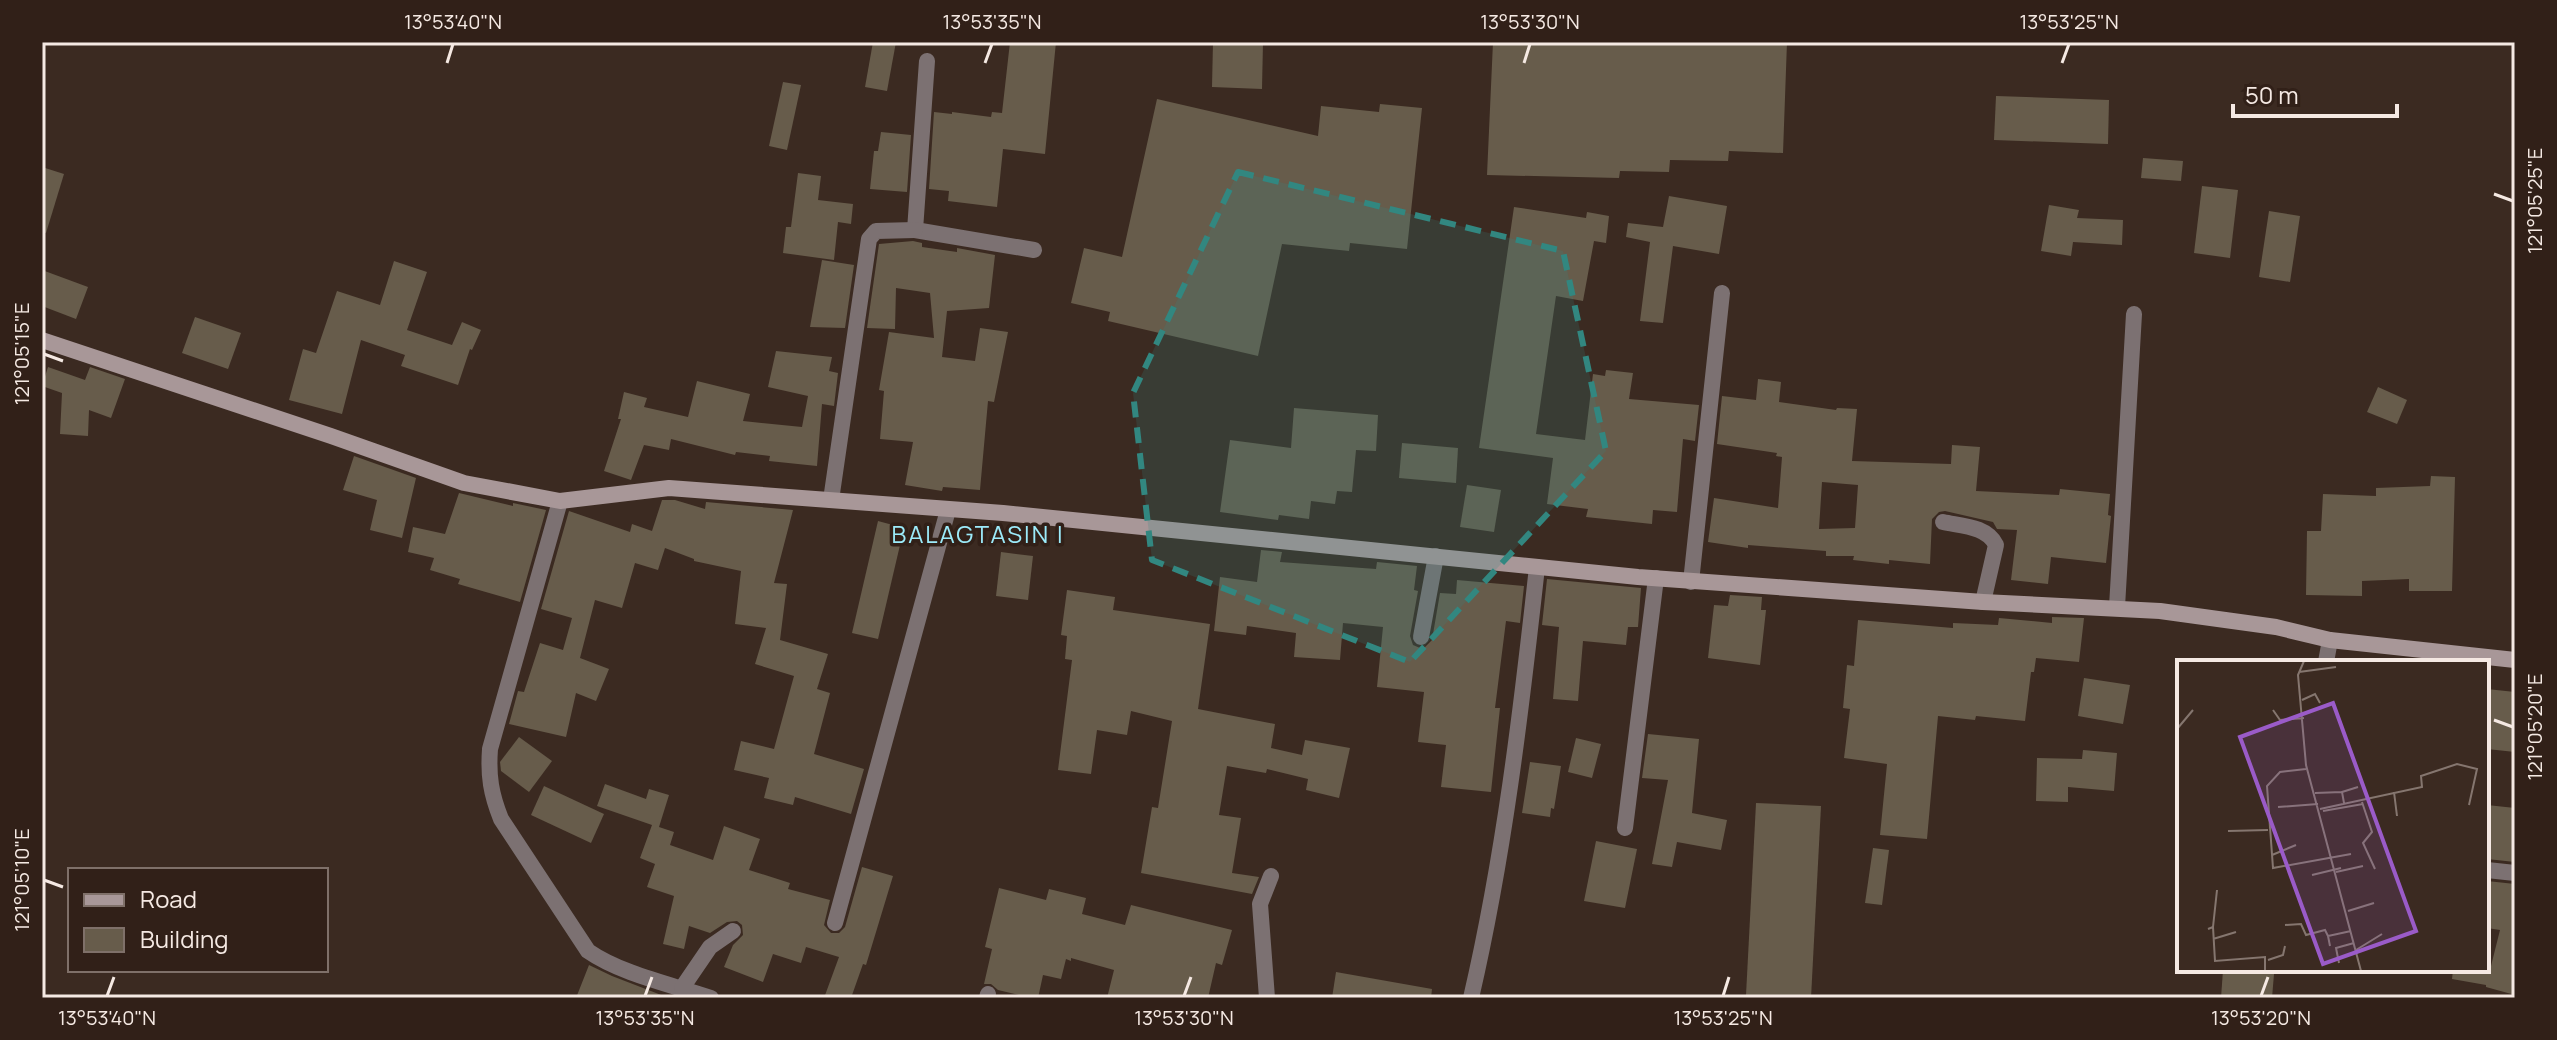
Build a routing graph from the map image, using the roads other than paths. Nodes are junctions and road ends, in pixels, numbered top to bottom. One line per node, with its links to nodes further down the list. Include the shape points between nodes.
1 (927, 61): 2 (street)
2 (915, 230): 3 (street); 7 (street, via 876,231 869,239)
3 (1034, 250)
4 (1722, 293): 14 (street)
5 (2134, 314): 16 (street)
6 (42, 340): 8 (street, via 464,483)
7 (831, 500): 8 (street, via 669,488); 9 (street)
8 (560, 501): 28 (street, via 490,749 491,795 501,819 588,951)
9 (948, 510): 11 (street); 26 (street)
10 (1943, 522): 15 (street, via 1993,538 1996,545)
11 (1436, 556): 12 (street); 17 (street)
12 (1537, 567): 13 (street); 31 (street, via 1518,742)
13 (1656, 578): 14 (street); 22 (street)
14 (1691, 582): 15 (street)
15 (1983, 602): 16 (street)
16 (2117, 607): 18 (street, via 2276,627)
17 (1421, 637)
18 (2330, 640): 19 (street); 20 (street)
19 (2453, 658): 21 (street)
20 (2326, 660)
21 (2515, 660)
22 (1625, 828)
23 (2489, 870): 24 (street)
24 (2515, 873)
25 (1271, 876): 30 (street, via 1260,904)
26 (835, 923)
27 (733, 931): 28 (street, via 710,947)
28 (682, 988): 29 (street)
29 (711, 998)
30 (1267, 998)
31 (1471, 998)

